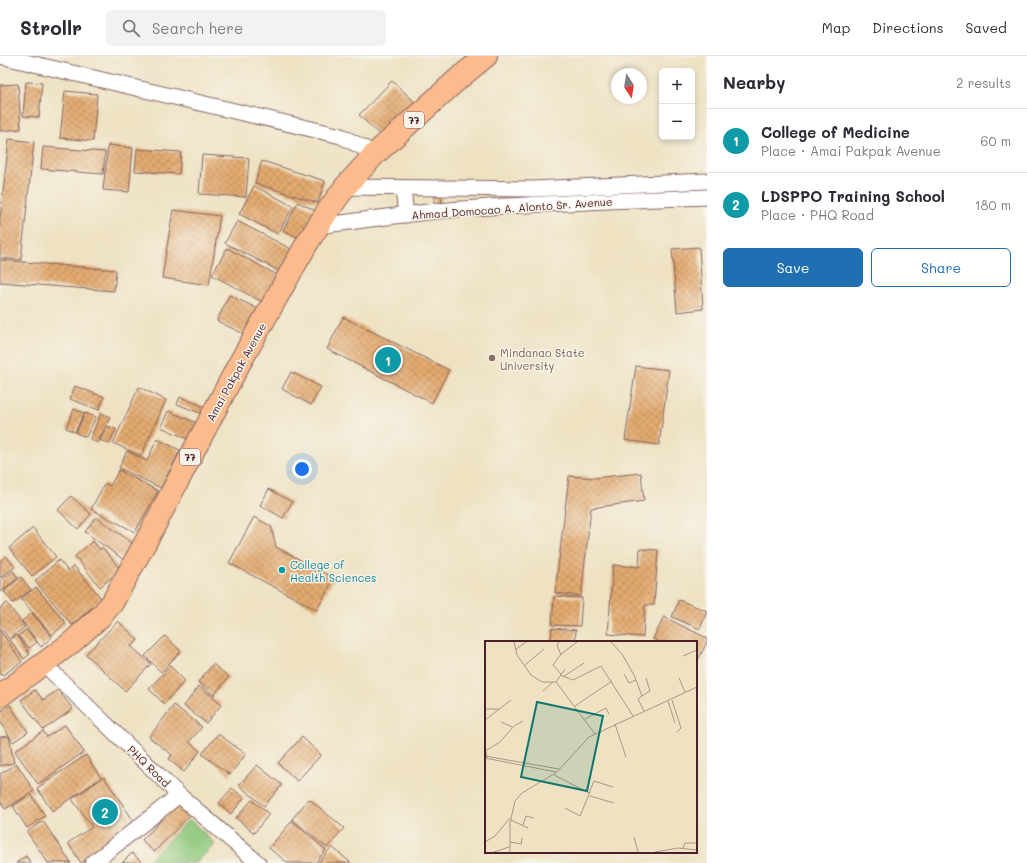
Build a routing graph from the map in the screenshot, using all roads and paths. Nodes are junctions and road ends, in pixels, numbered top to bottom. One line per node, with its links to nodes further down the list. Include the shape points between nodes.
1 (0, 56): 3 (street, via 341,136)
2 (486, 56): 3 (highway, Amai Pakpak Avenue / 77)
3 (375, 154): 5 (highway, Amai Pakpak Avenue / 77)
4 (707, 181): 7 (street, Ahmad Domocao A. Alonto Sr. Avenue)
5 (345, 187): 6 (street, Ahmad Domocao A. Alonto Sr. Avenue); 11 (highway, Amai Pakpak Avenue / 77)
6 (403, 188): 7 (street, Ahmad Domocao A. Alonto Sr. Avenue); 10 (street)
7 (481, 189): 9 (street)
8 (707, 197): 9 (street, Ahmad Domocao A. Alonto Sr. Avenue)
9 (484, 208): 10 (street, Ahmad Domocao A. Alonto Sr. Avenue)
10 (406, 215): 11 (street, Ahmad Domocao A. Alonto Sr. Avenue)
11 (318, 226): 12 (highway, Amai Pakpak Avenue / 77, via 238,366 112,603 71,643)
12 (44, 664): 13 (highway, Amai Pakpak Avenue / 77); 14 (street, PHQ Road)
13 (0, 696)
14 (179, 795): 15 (street); 16 (street, PHQ Road)
15 (93, 863)
16 (258, 863)

